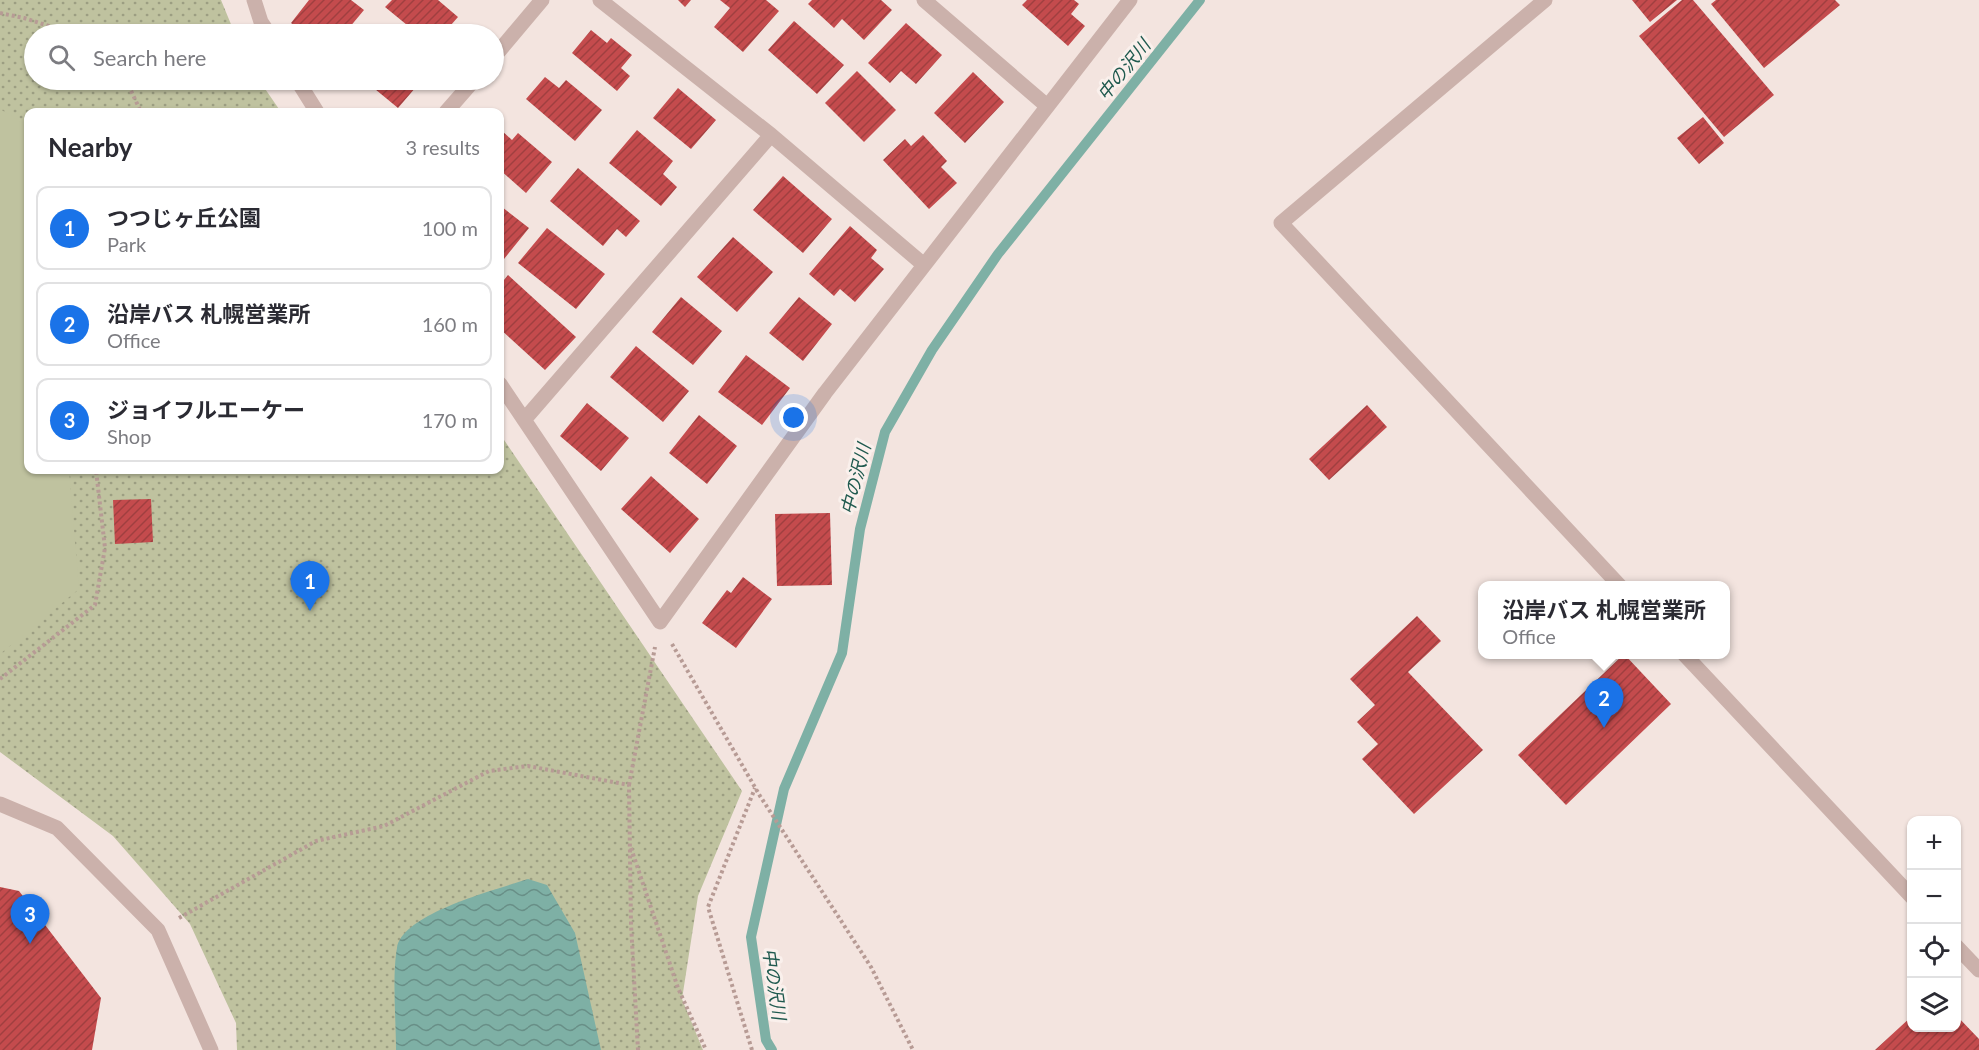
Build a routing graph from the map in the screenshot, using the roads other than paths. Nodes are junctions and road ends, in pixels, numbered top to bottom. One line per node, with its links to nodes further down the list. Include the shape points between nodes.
1 (254, 0): 7 (street)
2 (542, 0): 8 (street)
3 (600, 0): 14 (street)
4 (924, 0): 11 (street)
5 (1130, 0): 11 (street)
6 (1545, 0): 18 (street, via 1281,223)
7 (262, 24)
8 (504, 45)
9 (303, 90): 12 (street)
10 (465, 90): 13 (street)
11 (1047, 106): 15 (street)
12 (314, 108)
13 (450, 108)
14 (771, 135): 15 (street); 17 (street)
15 (924, 265): 17 (street, via 825,393 660,622)
16 (504, 390): 17 (street)
17 (524, 420)
18 (1616, 581)
19 (1689, 659): 21 (street)
20 (0, 804): 24 (street, via 57,828 158,930)
21 (1907, 893)
22 (1961, 951): 23 (street)
23 (1979, 970)
24 (211, 1050)

